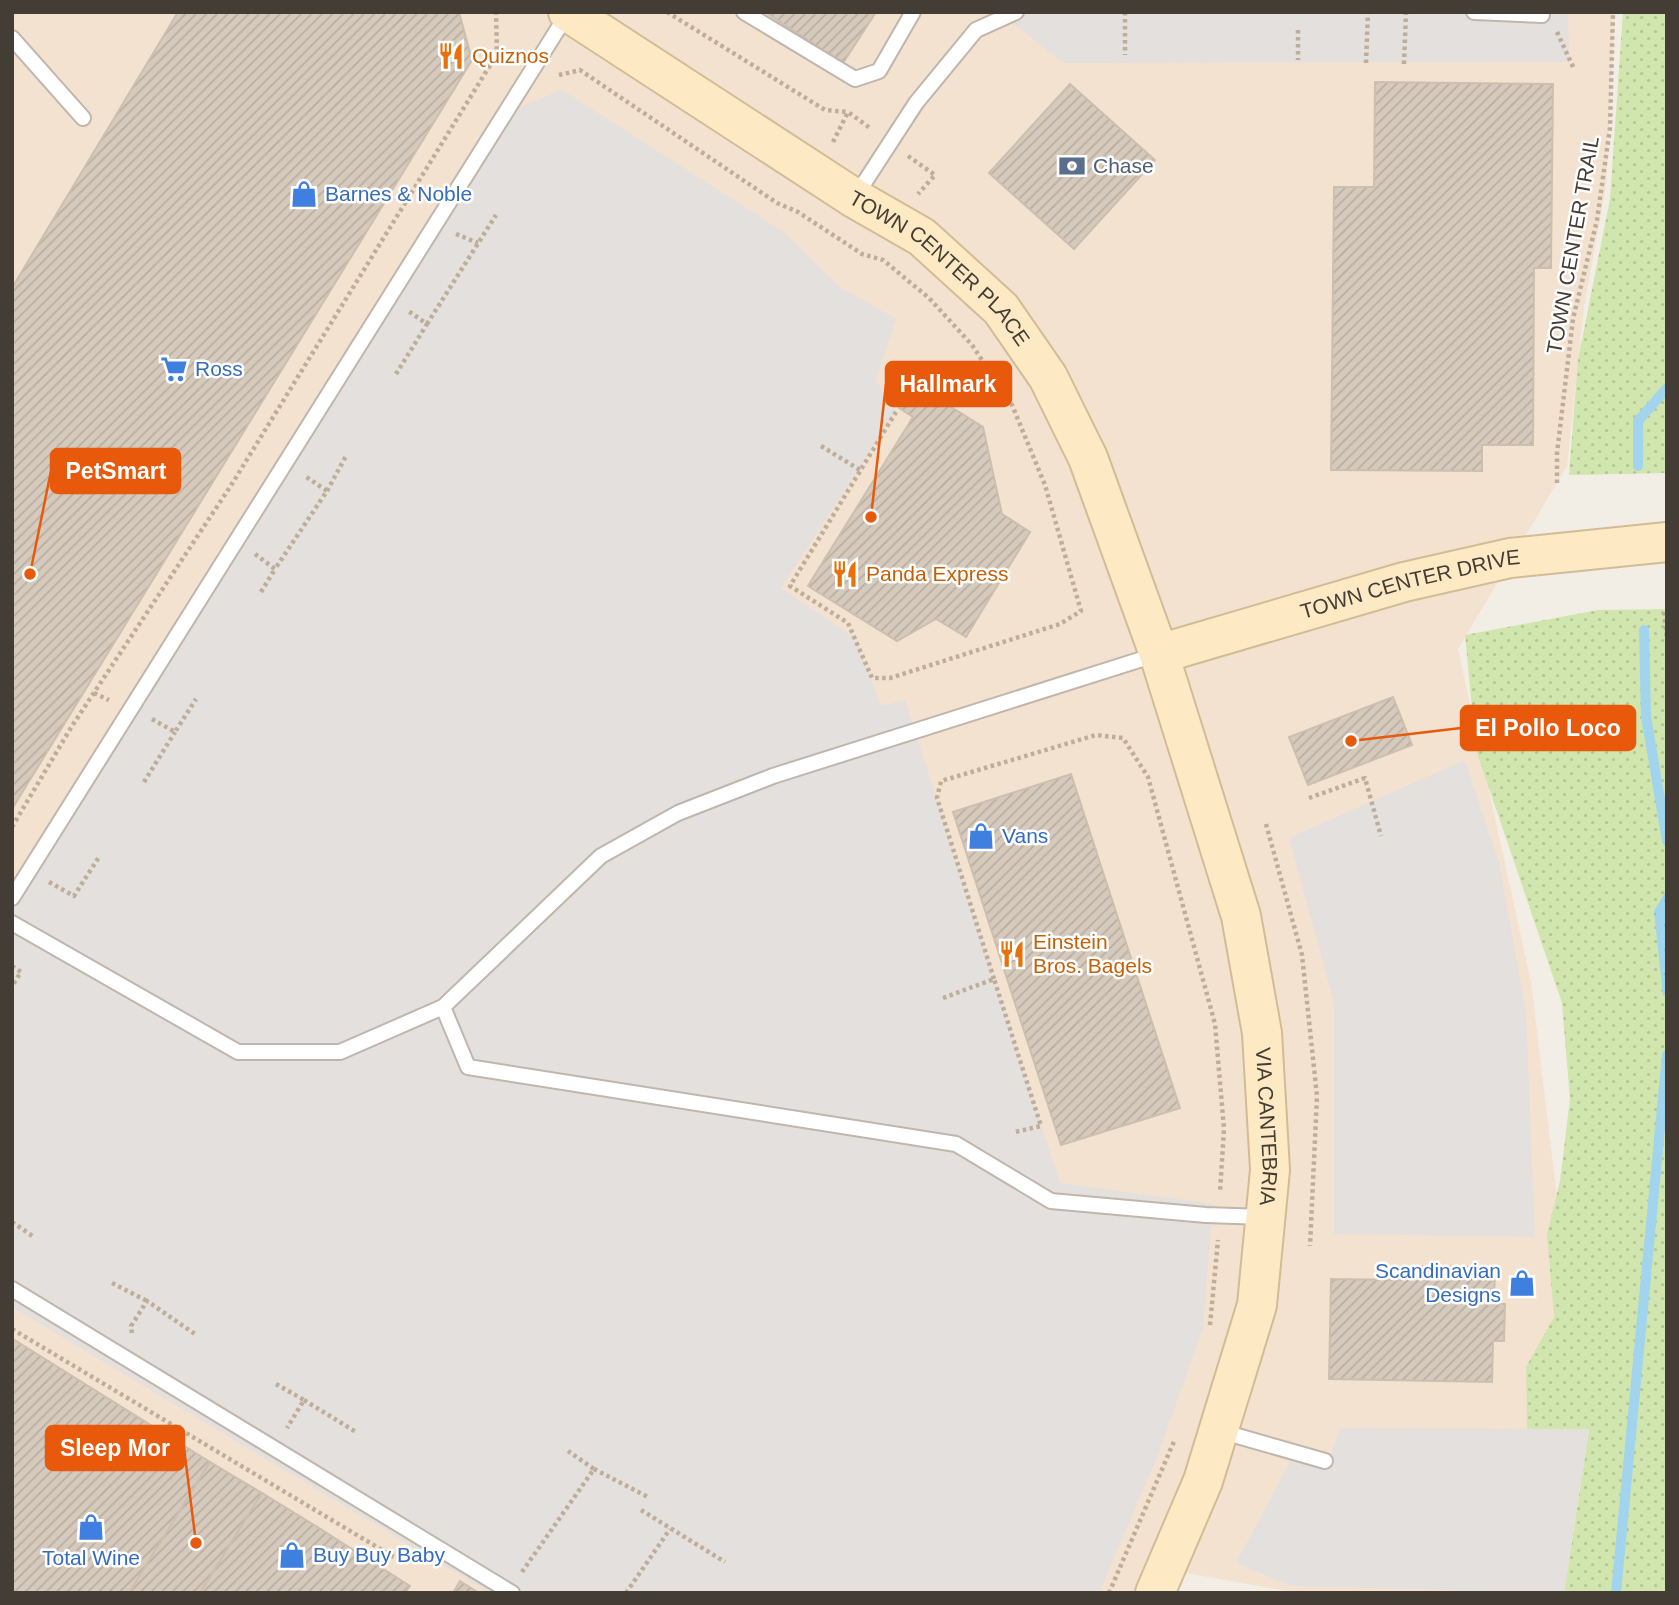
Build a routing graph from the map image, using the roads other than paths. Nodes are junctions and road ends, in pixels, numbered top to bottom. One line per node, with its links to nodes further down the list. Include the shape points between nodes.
1 (568, 12): 9 (main road, TOWN CENTER PLACE); 12 (lane)
2 (744, 12): 3 (lane, via 855,79 879,71)
3 (913, 12)
4 (1016, 12): 9 (lane, via 976,30 916,103)
5 (1474, 12): 6 (lane)
6 (1542, 15)
7 (12, 38): 8 (lane)
8 (83, 118)
9 (854, 198): 11 (main road, TOWN CENTER PLACE, via 922,237 1001,309 1048,377 1088,458)
10 (1667, 542): 11 (main road, TOWN CENTER DRIVE, via 1510,558 1404,582)
11 (1159, 654): 14 (lane, via 773,776 678,813 601,856); 15 (main road, VIA CANTEBRIA, via 1241,916 1262,1033 1270,1170)
12 (12, 898)
13 (12, 923): 14 (lane, via 238,1052 341,1052)
14 (443, 1007): 15 (lane, via 468,1067 956,1144 1051,1201)
15 (1268, 1217): 17 (main road, VIA CANTEBRIA, via 1257,1305)
16 (12, 1289): 19 (lane)
17 (1218, 1430): 18 (lane); 20 (main road, VIA CANTEBRIA, via 1203,1481)
18 (1325, 1461)
19 (510, 1592)
20 (1155, 1593)

